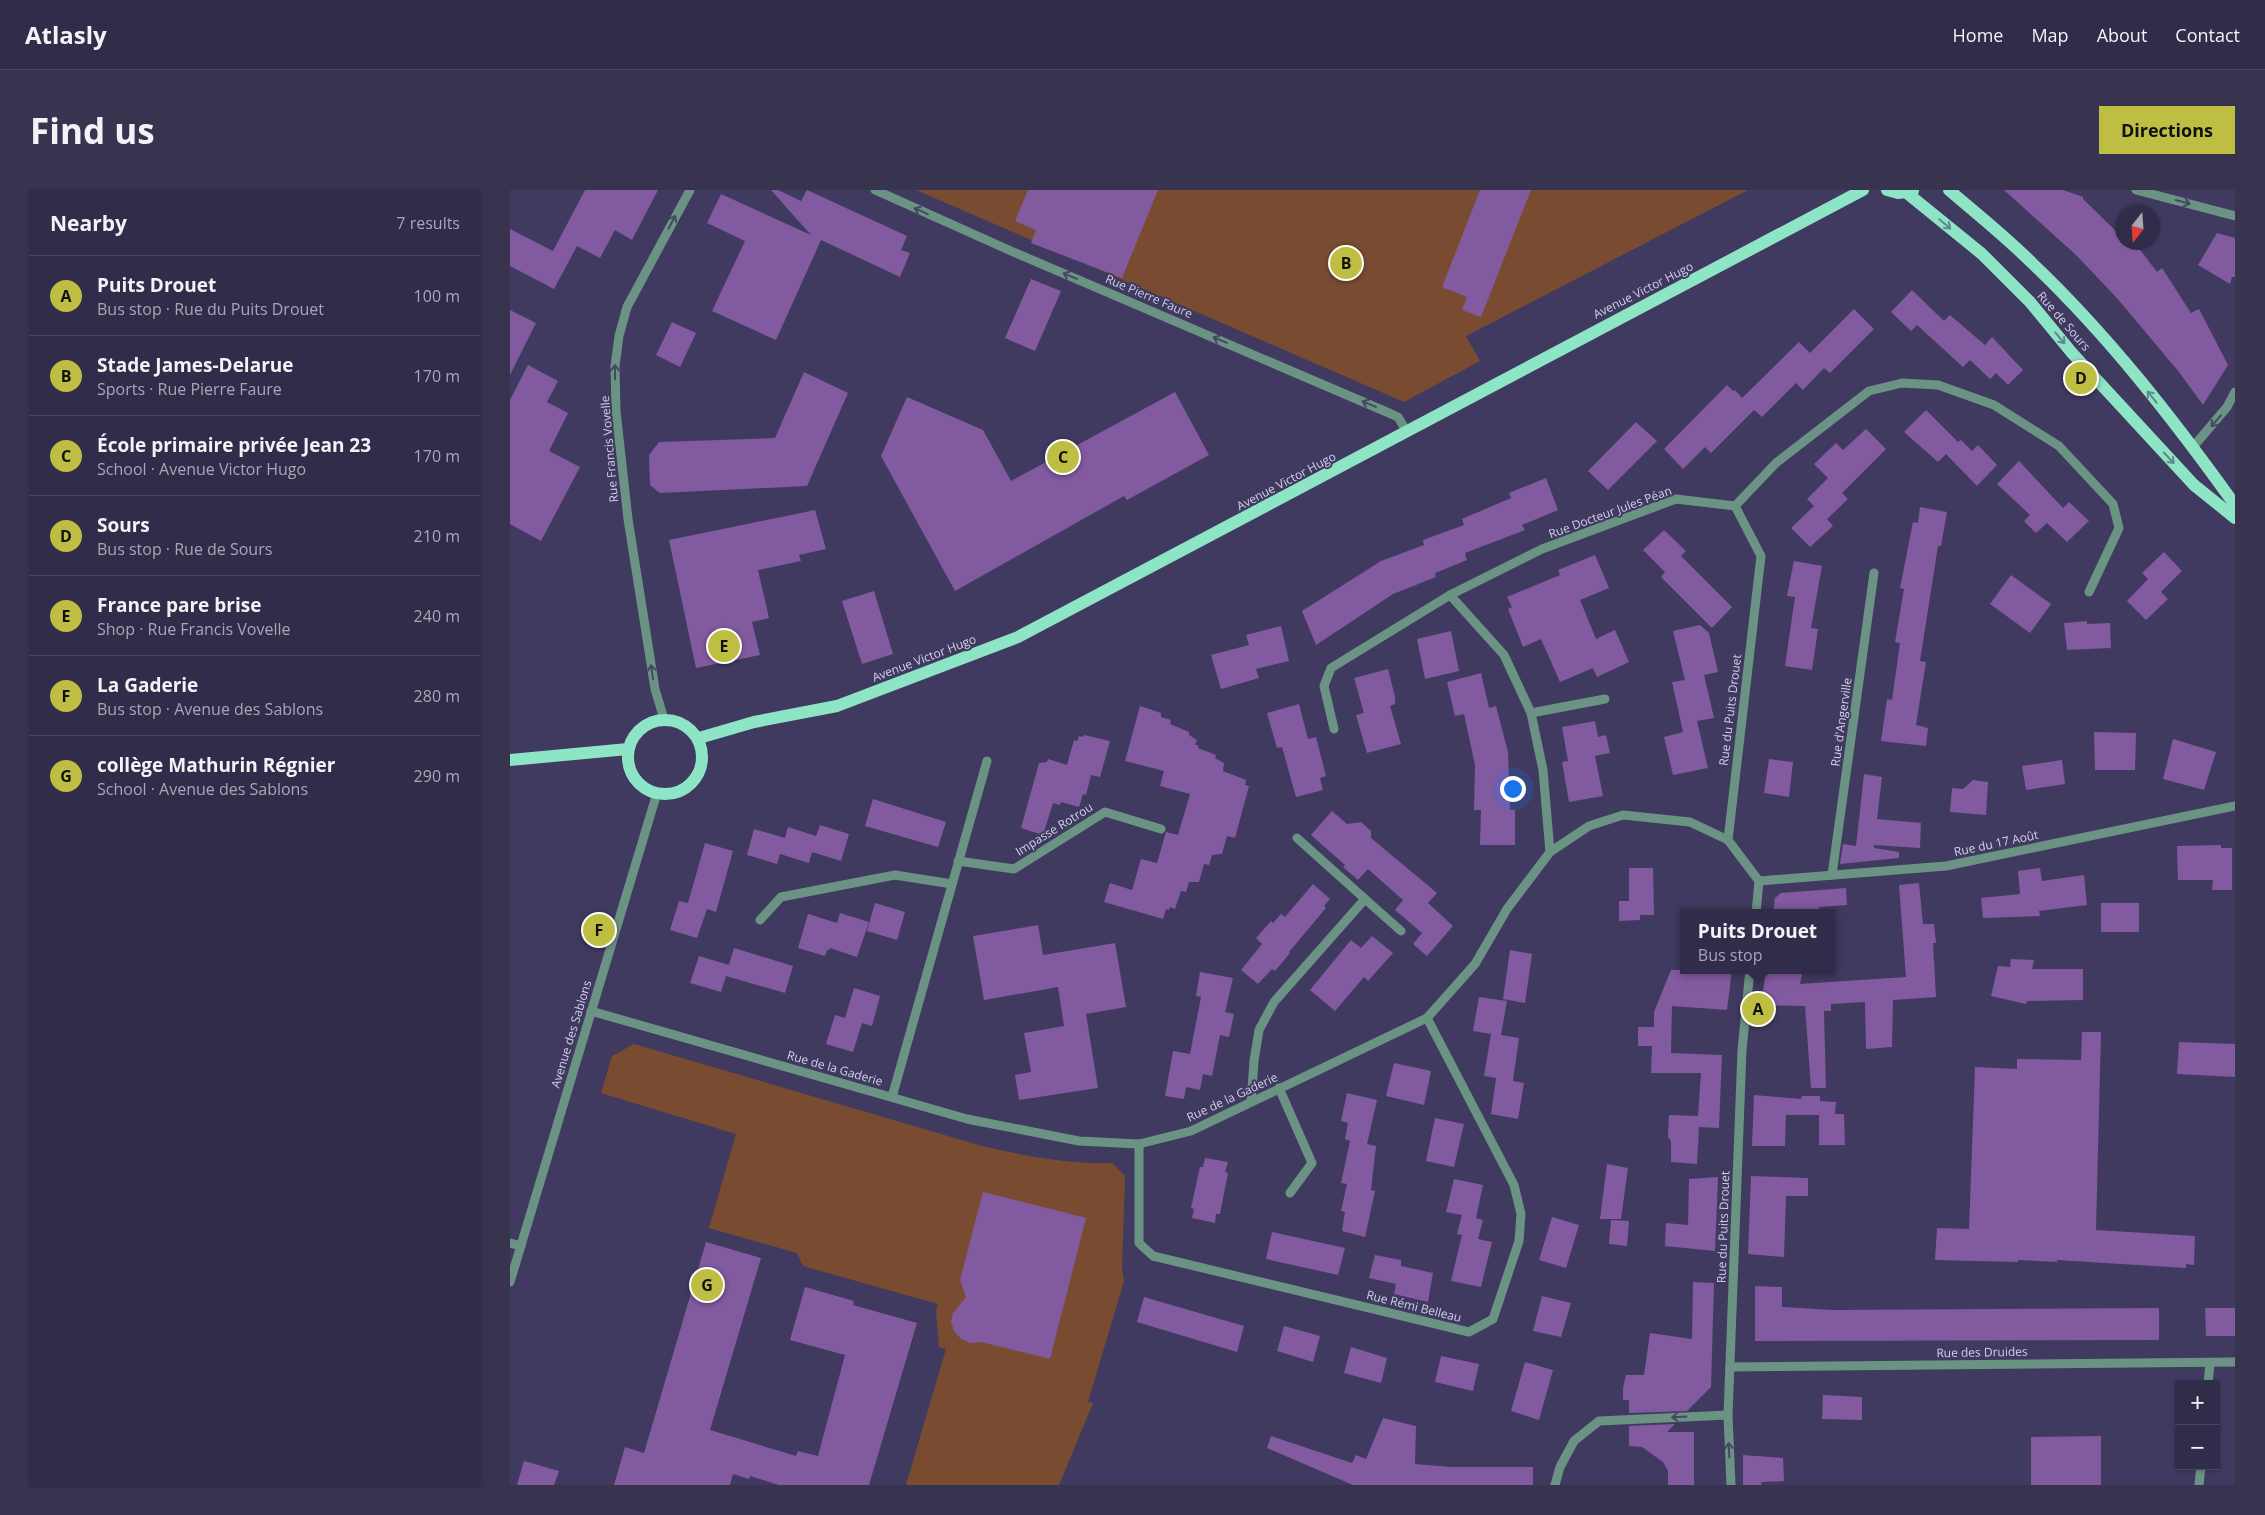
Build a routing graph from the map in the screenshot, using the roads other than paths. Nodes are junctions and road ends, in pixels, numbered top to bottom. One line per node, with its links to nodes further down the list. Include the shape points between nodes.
1 (690, 190): 20 (street, Rue Francis Vovelle, one-way to 1, via 655,689 628,518 616,411 615,366 619,336 628,307)
2 (875, 190): 10 (street, Rue Pierre Faure, one-way to 2, via 1398,417 1390,413)
3 (1863, 190): 10 (main road, Avenue Victor Hugo)
4 (1887, 190): 7 (main road, via 1898,194)
5 (1949, 190): 11 (main road, Rue de Sours, one-way to 5, via 2099,332 2033,263)
6 (2136, 190): 8 (street, one-way to 8)
7 (1911, 192): 14 (main road, Rue de Sours, one-way to 14, via 1982,254 2030,302 2072,353 2194,485)
8 (2235, 216)
9 (2235, 392): 11 (street, one-way to 11, via 2227,407)
10 (1407, 432): 22 (main road, Avenue Victor Hugo, via 1018,637 837,706 754,722)
11 (2193, 447): 12 (main road, Rue de Sours)
12 (2235, 505)
13 (1736, 506): 16 (street, via 1776,462 1869,391 1902,383 1938,386 1994,405 2059,446 2113,504 2119,528); 17 (street, Rue Docteur Jules Péan, via 1676,500 1542,549); 30 (street, Rue du Puits Drouet, via 1761,556)
14 (2235, 518)
15 (1874, 573): 33 (street, Rue d'Angerville)
16 (2089, 592)
17 (1450, 594): 19 (street, via 1504,655); 21 (street, Rue Docteur Jules Péan, via 1331,668 1324,686)
18 (1605, 699): 19 (street)
19 (1531, 713): 31 (street, via 1543,770)
20 (664, 719): 22 (main road, via 684,724); 23 (main road, via 644,726)
21 (1334, 730)
22 (699, 738): 26 (main road, via 702,764 698,775 680,791)
23 (628, 749): 24 (main road); 26 (main road, via 630,769 636,780)
24 (510, 760)
25 (987, 761): 32 (street)
26 (657, 793): 41 (street, Avenue des Sablons)
27 (2235, 806): 33 (street, Rue du 17 Août, via 1946,866)
28 (1161, 829): 32 (street, Impasse Rotrou, via 1105,812 1014,869)
29 (1296, 838): 36 (street)
30 (1728, 840): 31 (street, Rue de la Gaderie, via 1690,822 1623,815 1589,826); 34 (street)
31 (1550, 852): 42 (street, Rue de la Gaderie, via 1507,909 1474,964)
32 (958, 862): 35 (street)
33 (1832, 875): 34 (street, Rue du 17 Août)
34 (1759, 882): 37 (street)
35 (952, 884): 38 (street, via 895,875 781,897); 44 (street)
36 (1365, 899): 39 (street); 45 (street, via 1274,1002 1259,1030)
37 (1756, 909)
38 (760, 920)
39 (1401, 931)
40 (1750, 974): 53 (street, Rue du Puits Drouet, via 1742,1050)
41 (592, 1011): 44 (street, Rue de la Gaderie); 49 (street, Avenue des Sablons)
42 (1427, 1018): 43 (street, Rue de la Gaderie); 46 (street, Rue Rémi Belleau, via 1514,1184 1521,1214 1519,1241 1492,1319 1469,1332 1153,1256 1139,1243)
43 (1279, 1088): 45 (street, Rue de la Gaderie); 47 (street, via 1312,1163)
44 (892, 1097): 46 (street, Rue de la Gaderie, via 968,1120 1070,1140)
45 (1251, 1102): 46 (street, Rue de la Gaderie, via 1191,1131)
46 (1139, 1144)
47 (1290, 1193)
48 (510, 1243): 49 (street)
49 (521, 1246): 50 (street, Avenue des Sablons)
50 (510, 1282)
51 (2235, 1362): 52 (street, Rue des Druides)
52 (2210, 1363): 53 (street, Rue des Druides); 54 (street)
53 (1730, 1367): 55 (street, Rue du Puits Drouet)
54 (2208, 1380)
55 (1728, 1415): 57 (street, one-way to 57, via 1599,1421 1574,1442 1560,1467); 58 (street, Rue du Puits Drouet, one-way to 55)
56 (2201, 1470): 59 (street)
57 (1555, 1485)
58 (1731, 1485)
59 (2199, 1485)

